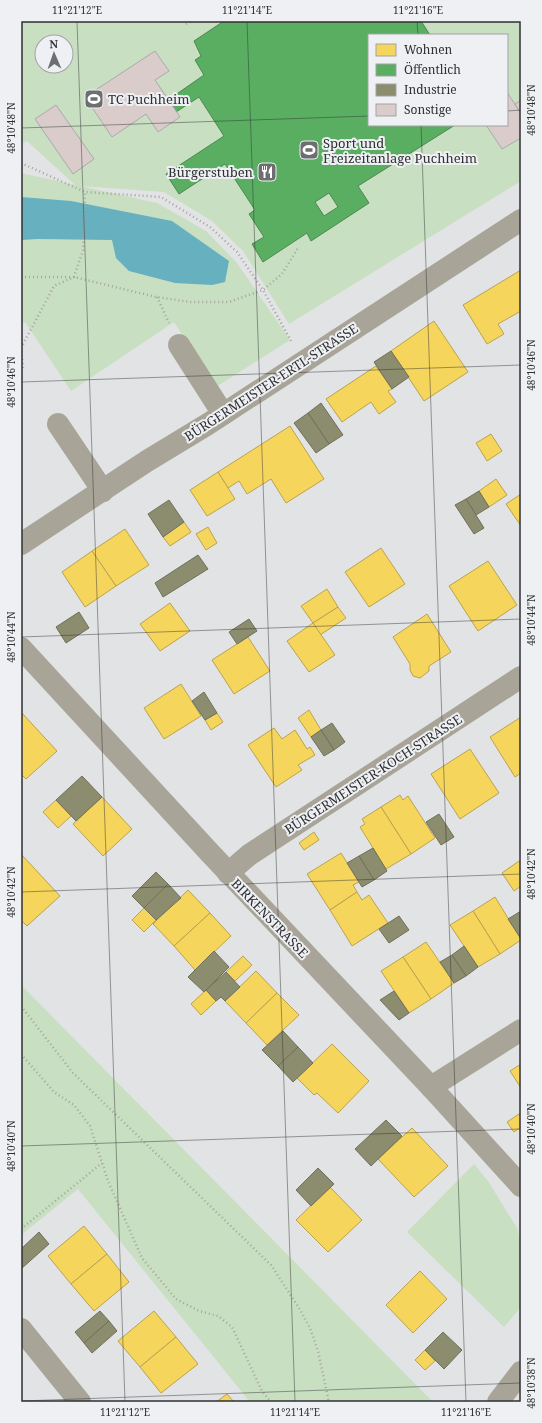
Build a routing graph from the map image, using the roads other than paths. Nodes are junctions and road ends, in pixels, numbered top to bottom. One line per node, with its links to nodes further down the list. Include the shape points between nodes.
1 (521, 220): 3 (street, BÜRGERMEISTER-ERTL-STRASSE)
2 (179, 345): 3 (street)
3 (223, 414): 5 (street, BÜRGERMEISTER-ERTL-STRASSE)
4 (58, 424): 5 (street)
5 (103, 491): 6 (street, BÜRGERMEISTER-ERTL-STRASSE)
6 (21, 544)
7 (21, 648): 9 (street, BIRKENSTRASSE)
8 (521, 677): 9 (street, BÜRGERMEISTER-KOCH-STRASSE, via 249,855)
9 (228, 874): 11 (street, BIRKENSTRASSE)
10 (521, 1030): 11 (street)
11 (431, 1087): 12 (street, BIRKENSTRASSE)
12 (521, 1186)
13 (21, 1329): 15 (street)
14 (521, 1372): 16 (street)
15 (80, 1402)
16 (498, 1402)

